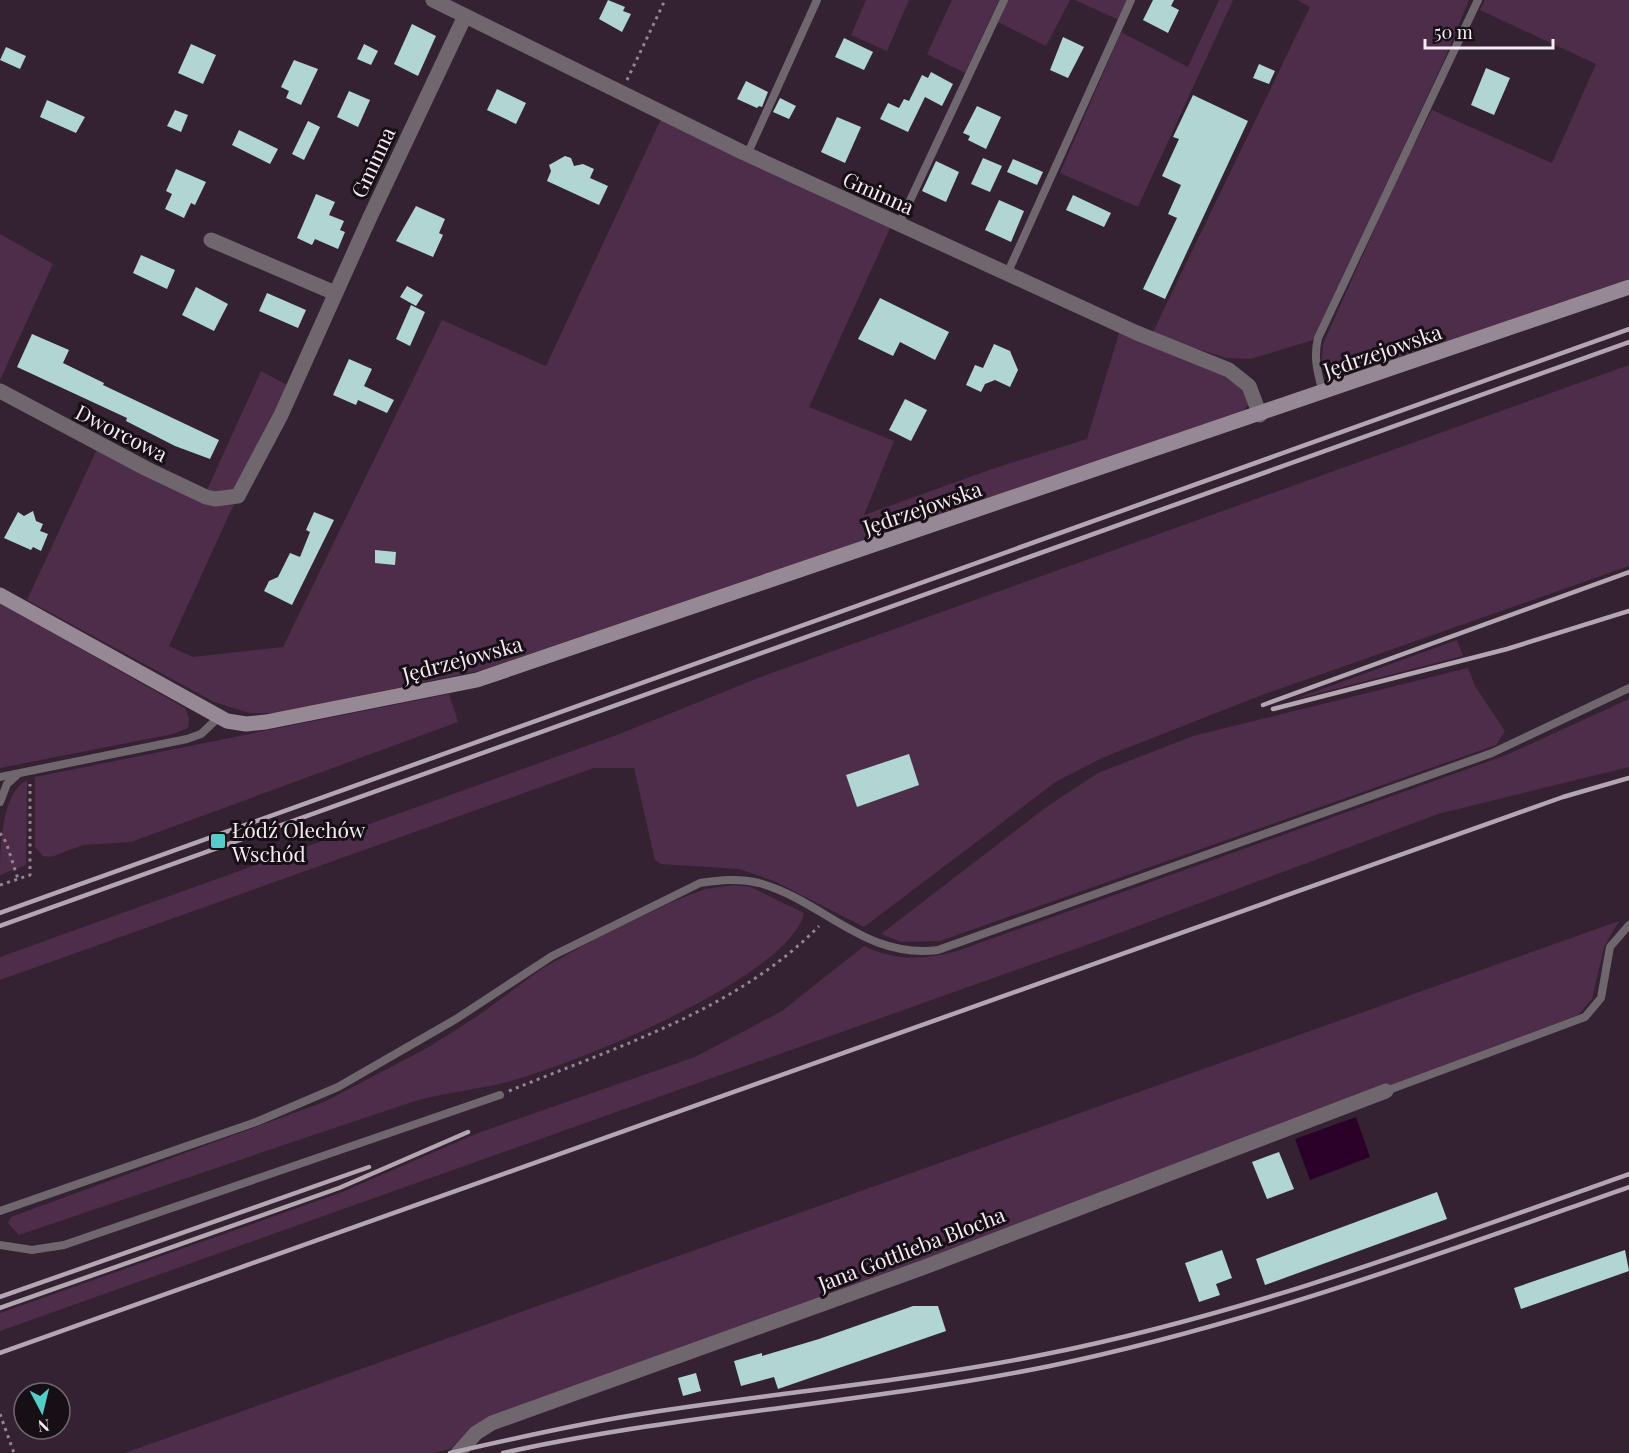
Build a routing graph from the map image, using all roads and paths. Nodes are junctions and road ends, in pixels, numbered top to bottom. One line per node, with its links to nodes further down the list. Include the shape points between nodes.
1 (434, 0): 7 (street, Gminna)
2 (664, 0): 8 (path)
3 (817, 0): 9 (lane)
4 (1004, 0): 10 (lane)
5 (1131, 0): 12 (lane)
6 (1478, 0): 16 (lane, via 1318,338 1316,369)
7 (465, 16): 8 (street, Gminna); 14 (street, Gminna)
8 (620, 93): 9 (street, Gminna)
9 (747, 155): 10 (street, Gminna)
10 (899, 224): 12 (street, Gminna)
11 (211, 240): 14 (street)
12 (1007, 274): 17 (street, Gminna, via 1229,370 1249,386)
13 (1629, 287): 16 (street, Jędrzejowska)
14 (335, 293): 18 (street, Gminna, via 243,491)
15 (0, 391): 18 (street, Dworcowa, via 206,497)
16 (1323, 393): 17 (street, Jędrzejowska)
17 (1260, 415): 21 (street, Jędrzejowska, via 477,680 266,722 237,723)
18 (229, 498)
19 (0, 596): 21 (street)
20 (1629, 688): 29 (lane, via 1492,753 938,950 899,949 863,938)
21 (219, 717): 22 (lane, via 201,734 187,739)
22 (30, 770): 23 (lane); 27 (path, via 30,875)
23 (20, 773): 24 (lane); 25 (lane, via 7,784)
24 (0, 777)
25 (0, 802)
26 (0, 833): 27 (path)
27 (18, 879): 28 (path)
28 (0, 885)
29 (826, 916): 32 (path, via 776,966 713,1003 661,1029); 33 (lane, via 760,884 724,880 700,883 552,956 456,1019 338,1087 256,1122)
30 (1629, 926): 31 (lane, via 1610,947 1600,998 1585,1017)
31 (1386, 1091): 37 (street, Jana Gottlieba Blocha, via 922,1268 492,1423 476,1433)
32 (500, 1095): 34 (lane, via 64,1245 32,1250)
33 (0, 1211)
34 (0, 1245)
35 (0, 1414): 36 (path)
36 (14, 1453)
37 (458, 1453)

